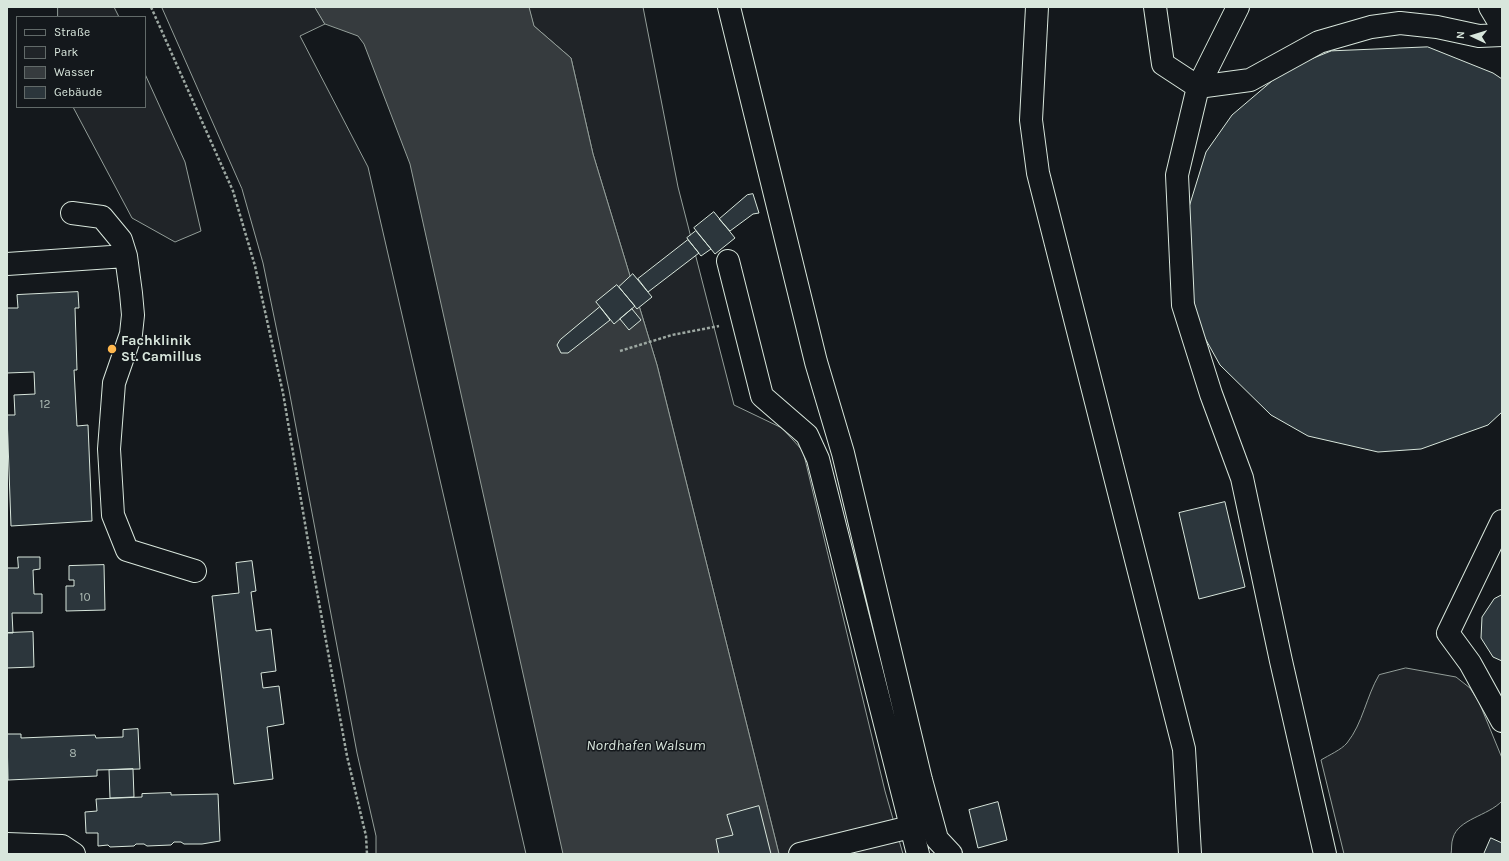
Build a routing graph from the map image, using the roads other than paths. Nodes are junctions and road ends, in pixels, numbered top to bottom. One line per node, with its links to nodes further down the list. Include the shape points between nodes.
1 (729, 7): 13 (lane, via 816,362)
2 (1038, 7): 24 (lane, via 1031,120 1038,173 1184,749)
3 (1155, 7): 8 (lane, via 1162,64)
4 (1238, 7): 8 (lane)
5 (1490, 7): 6 (lane)
6 (1502, 27)
7 (1502, 35): 8 (lane, via 1479,36 1437,27 1400,24 1371,27 1319,42 1250,80)
8 (1198, 87): 25 (lane, via 1177,175 1183,305 1211,394 1242,478)
9 (72, 213): 10 (lane, via 102,217 121,240)
10 (126, 256): 12 (lane); 16 (lane, via 133,315 131,334 114,383 109,449 113,515 127,550)
11 (728, 261): 14 (lane, via 762,396 807,434)
12 (7, 264)
13 (843, 453): 14 (lane); 19 (lane)
14 (818, 459): 18 (lane)
15 (1502, 521): 17 (lane, via 1448,633 1470,664)
16 (195, 571)
17 (1502, 721)
18 (906, 828): 19 (lane); 22 (lane); 23 (lane)
19 (940, 837): 23 (lane)
20 (7, 844): 21 (lane, via 62,846)
21 (74, 854)
22 (800, 854)
23 (919, 854)
24 (1190, 854)
25 (1325, 854)

